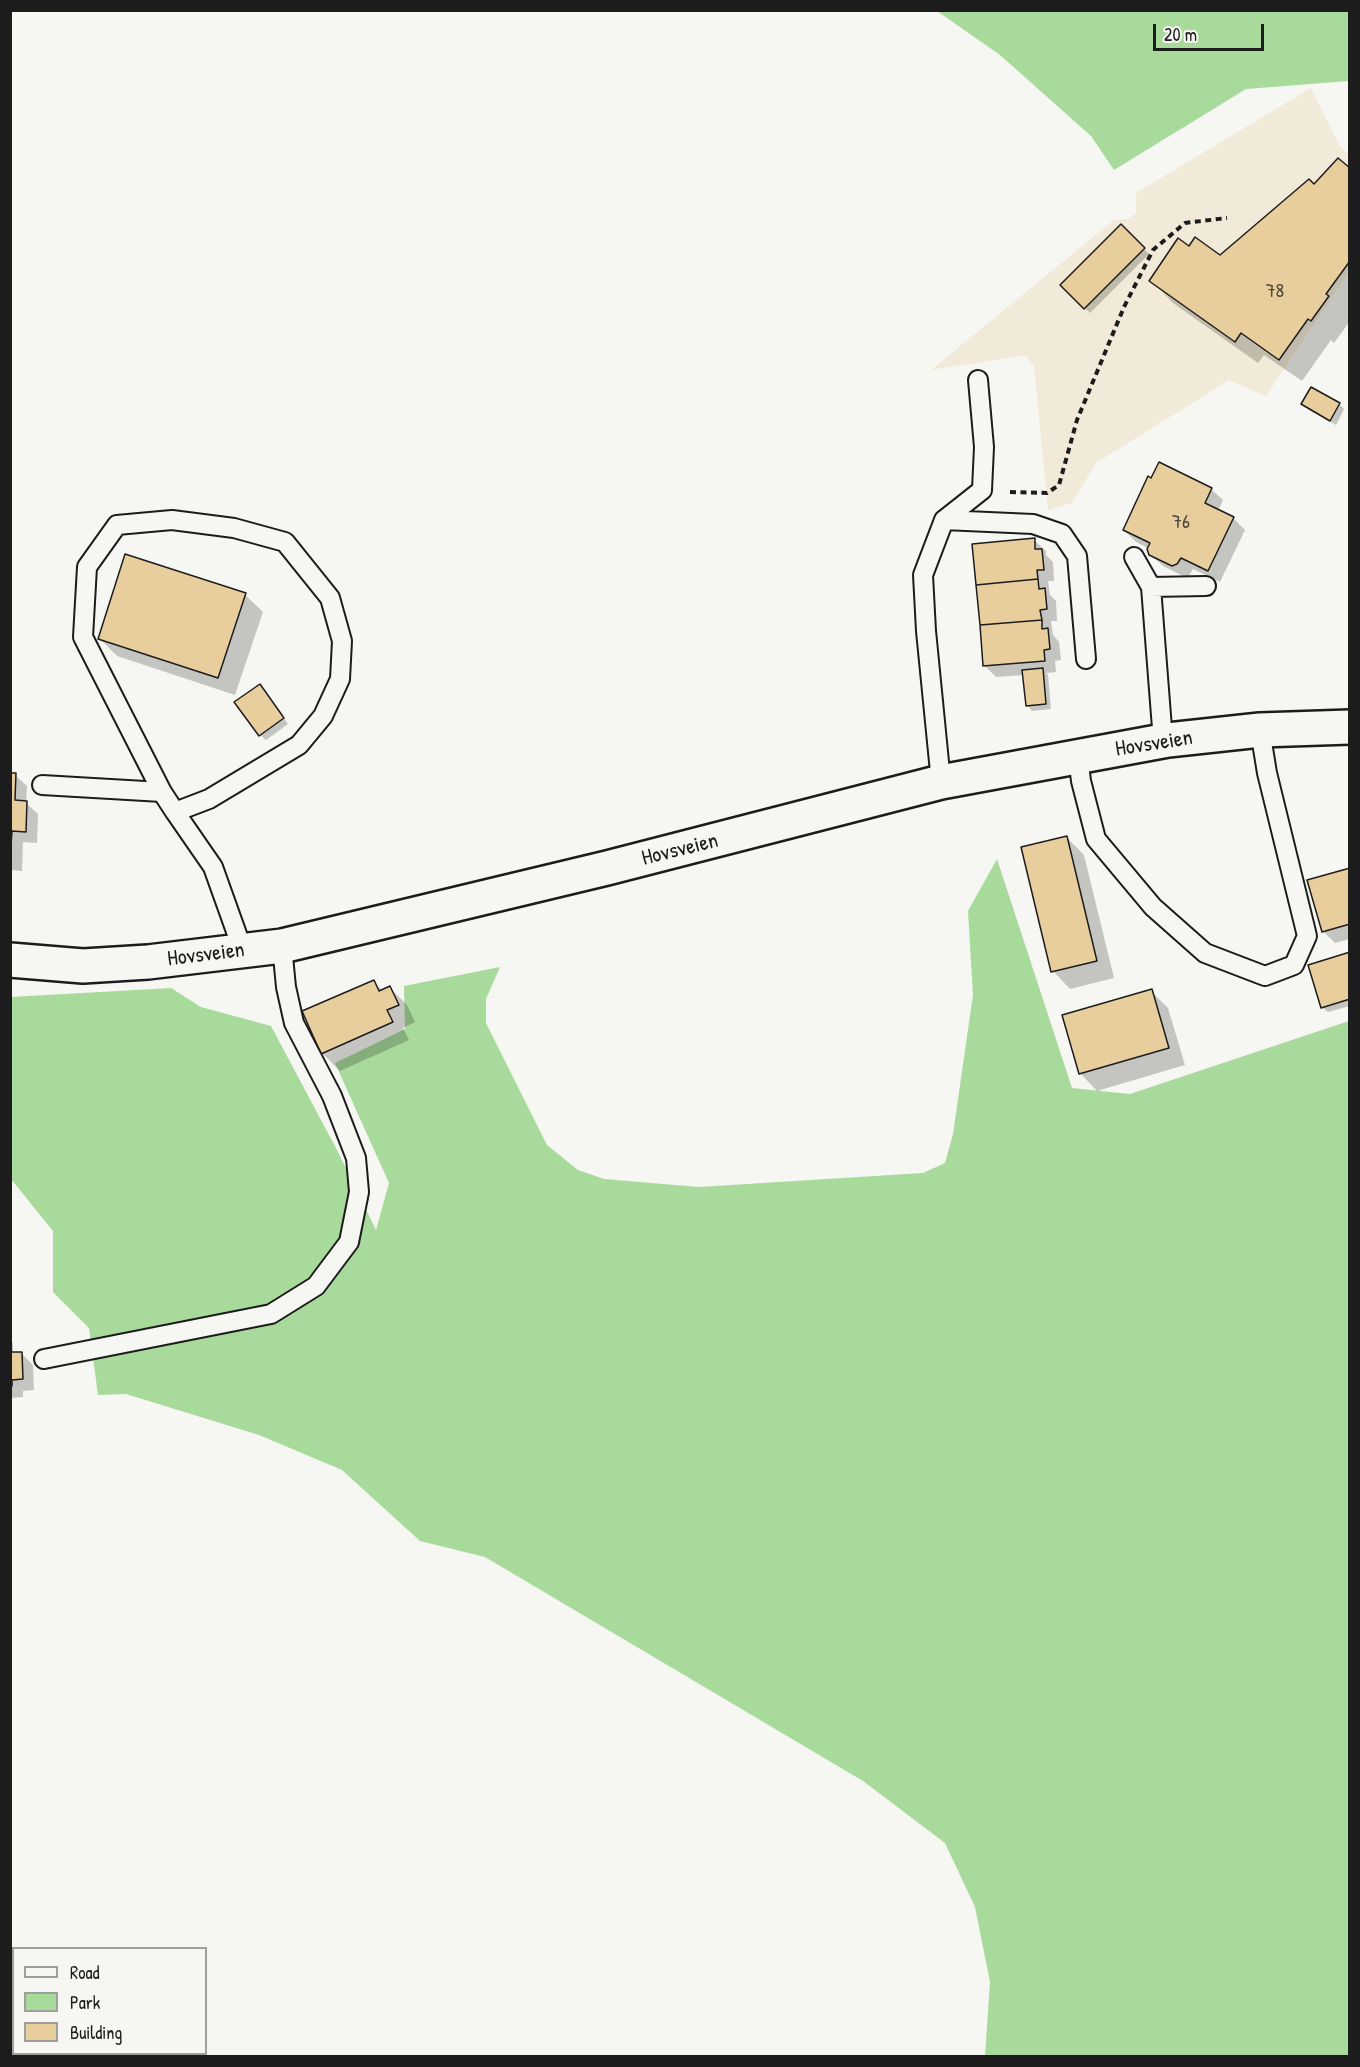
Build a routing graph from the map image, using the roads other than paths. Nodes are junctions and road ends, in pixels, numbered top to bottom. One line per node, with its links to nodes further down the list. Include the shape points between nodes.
1 (978, 380): 2 (lane, via 984,447 982,490)
2 (944, 520): 6 (lane, via 1033,524 1062,534 1077,556); 11 (lane, via 922,575)
3 (1134, 557): 5 (lane)
4 (1206, 586): 5 (lane)
5 (1151, 587): 9 (lane)
6 (1086, 659)
7 (1350, 727): 8 (street, Hovsveien)
8 (1260, 730): 9 (street, Hovsveien); 10 (lane, via 1307,936 1294,965 1266,976 1205,953 1153,907 1096,839)
9 (1163, 741): 10 (street, Hovsveien)
10 (1078, 756): 11 (street, Hovsveien)
11 (941, 782): 15 (street, Hovsveien)
12 (42, 785): 13 (lane)
13 (162, 792): 14 (lane); 14 (lane, via 83,637 87,567 117,525 172,520 234,528 285,542 330,598 342,641 340,679 323,716 299,745 209,798)
14 (175, 812): 16 (lane, via 213,867)
15 (282, 946): 16 (street, Hovsveien); 18 (lane, via 294,1023 332,1096 356,1158 359,1192 349,1242 316,1286 271,1314)
16 (243, 951): 17 (street, Hovsveien, via 83,966)
17 (10, 960)
18 (44, 1359)

